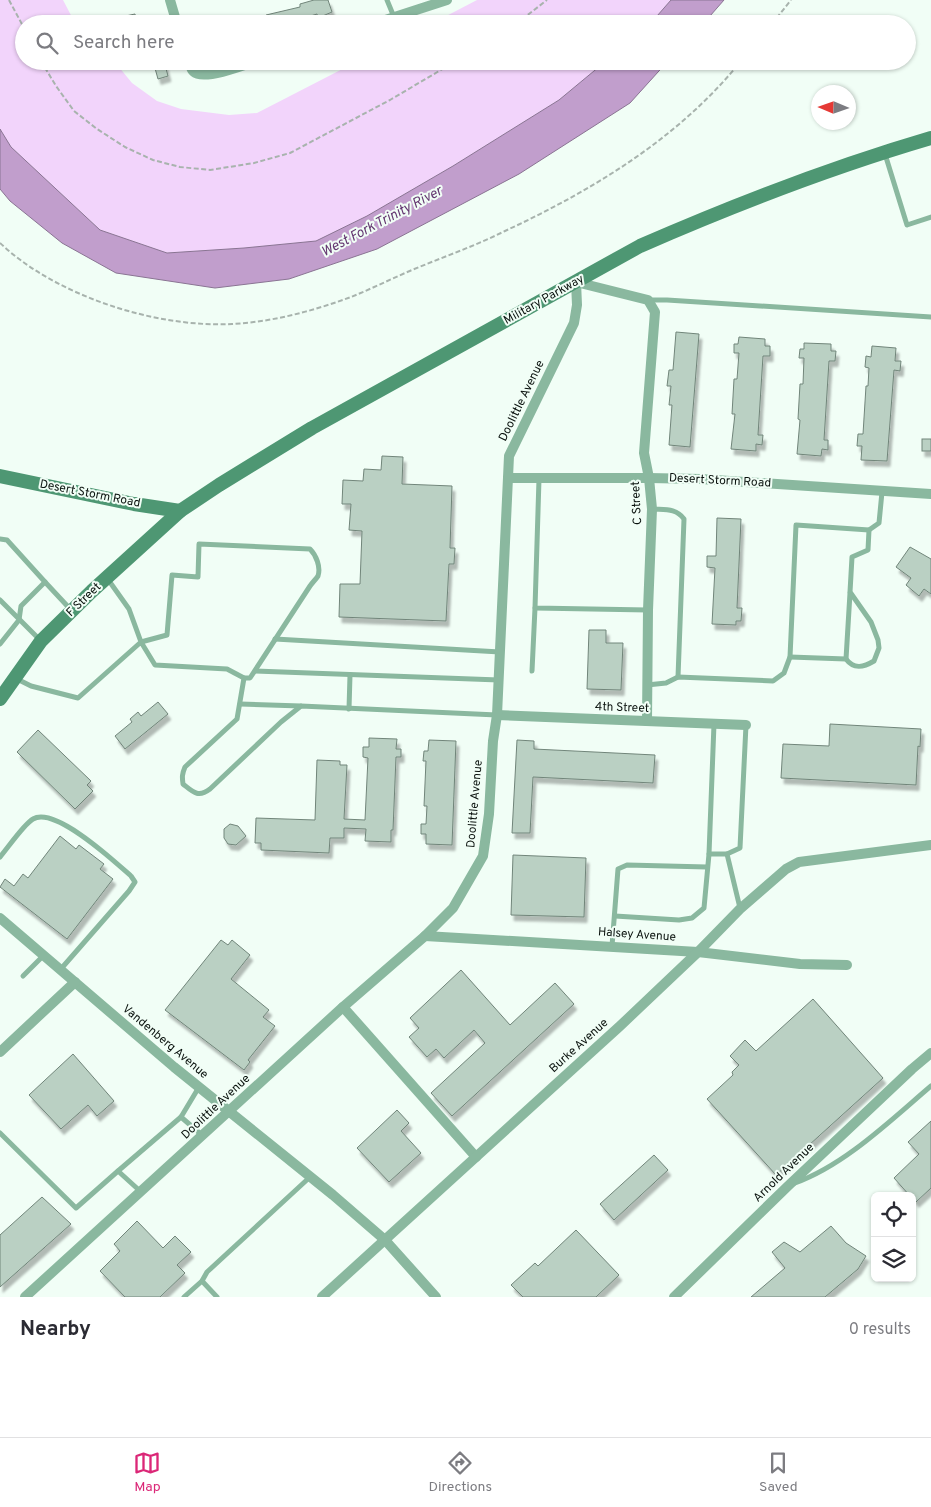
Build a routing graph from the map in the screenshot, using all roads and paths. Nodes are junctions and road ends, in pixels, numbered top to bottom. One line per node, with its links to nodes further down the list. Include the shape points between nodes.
1 (9, 0): 7 (path)
2 (170, 0): 8 (street)
3 (387, 0): 9 (lane)
4 (447, 0): 10 (street)
5 (547, 0): 11 (path)
6 (791, 0): 12 (path)
7 (17, 15)
8 (174, 15)
9 (393, 15)
10 (400, 15)
11 (528, 15)
12 (779, 15)
13 (46, 70): 16 (path, via 74,112 97,129 153,160 210,170 290,153)
14 (192, 70): 15 (street, via 195,74)
15 (223, 70)
16 (441, 70)
17 (734, 70): 21 (path, via 669,132 623,167 557,206 352,297 285,316 234,324 208,324 116,307 56,283)
18 (931, 138): 19 (street, Military Parkway)
19 (885, 152): 20 (lane, via 907,225); 22 (street, Military Parkway, via 679,229 640,246)
20 (931, 217)
21 (0, 243)
22 (576, 282): 23 (street); 26 (street, Doolittle Avenue, via 574,323 509,456); 32 (street, Military Parkway, via 312,428 219,484)
23 (648, 300): 24 (lane); 27 (street, C Street, via 655,312 644,453)
24 (931, 317)
25 (0, 476): 32 (street, Desert Storm Road)
26 (508, 478): 28 (street, Desert Storm Road); 47 (street, Doolittle Avenue)
27 (649, 478): 28 (street, Desert Storm Road); 29 (street, Desert Storm Road); 31 (street, C Street)
28 (539, 479): 39 (lane)
29 (882, 492): 30 (street, Desert Storm Road); 33 (lane, via 879,523)
30 (931, 494)
31 (652, 509): 40 (street, C Street); 53 (lane, via 674,510 684,519)
32 (180, 512): 35 (street, F Street)
33 (869, 530): 37 (lane, via 868,550 852,557); 48 (lane, via 796,525)
34 (0, 539): 36 (lane, via 7,540)
35 (107, 578): 41 (street, F Street); 45 (lane, via 129,609)
36 (45, 582): 41 (lane); 42 (lane, via 21,606)
37 (850, 592): 49 (lane); 49 (lane, via 871,622 879,648 874,661 862,666 849,664)
38 (0, 600): 42 (lane)
39 (534, 608): 40 (lane); 51 (lane)
40 (648, 610): 57 (street, C Street)
41 (72, 611): 44 (street, F Street)
42 (19, 620): 44 (lane); 46 (lane)
43 (275, 639): 45 (lane, via 318,576 317,560 310,549 199,544 198,577 172,575 167,635); 47 (lane); 50 (lane)
44 (41, 641): 54 (street, F Street)
45 (141, 642): 54 (lane, via 78,698 31,686); 55 (lane, via 154,665 227,669)
46 (0, 644)
47 (500, 652): 56 (street, Doolittle Avenue)
48 (790, 657): 49 (lane); 53 (lane, via 784,673 773,680)
49 (846, 660)
50 (254, 671): 52 (lane); 55 (lane, via 250,678)
51 (532, 671)
52 (350, 675): 56 (lane); 61 (lane)
53 (678, 677): 57 (lane, via 666,683)
54 (15, 678): 58 (street, F Street)
55 (244, 678): 59 (lane)
56 (499, 680): 62 (street, Doolittle Avenue)
57 (647, 685): 63 (street, C Street)
58 (0, 699)
59 (240, 704): 60 (lane); 60 (lane, via 237,719 185,767 181,775 183,784 196,794 210,790)
60 (301, 706): 61 (lane)
61 (349, 709): 62 (lane)
62 (497, 716): 63 (street, 4th Street); 74 (street, Doolittle Avenue, via 483,856 453,908)
63 (647, 722): 64 (street, 4th Street)
64 (714, 724): 65 (street, 4th Street); 67 (lane)
65 (746, 725): 68 (lane, via 740,848)
66 (931, 845): 71 (street, Burke Avenue, via 799,862)
67 (709, 854): 68 (lane); 70 (lane)
68 (727, 854): 71 (lane)
69 (0, 857): 79 (lane, via 31,819 39,816 72,828 135,882)
70 (707, 868): 72 (lane, via 704,908 692,918); 72 (lane, via 627,865 618,868)
71 (740, 909): 76 (street, Burke Avenue)
72 (615, 916): 75 (lane)
73 (0, 918): 77 (street, Vandenberg Avenue)
74 (425, 936): 75 (street, Halsey Avenue); 82 (street, Doolittle Avenue)
75 (612, 946): 76 (street, Halsey Avenue)
76 (698, 952): 78 (street, Halsey Avenue, via 800,964); 91 (street, Burke Avenue)
77 (44, 955): 79 (street, Vandenberg Avenue); 80 (lane)
78 (847, 965)
79 (60, 970): 81 (street, Vandenberg Avenue)
80 (23, 976)
81 (75, 982): 83 (street); 86 (street, Vandenberg Avenue)
82 (343, 1007): 87 (street, Doolittle Avenue); 91 (street)
83 (0, 1052)
84 (931, 1053): 94 (street, Arnold Avenue)
85 (931, 1086): 94 (lane, via 870,1137 816,1175)
86 (199, 1087): 87 (street, Vandenberg Avenue); 88 (lane)
87 (230, 1111): 90 (street, Doolittle Avenue); 93 (street, Vandenberg Avenue)
88 (181, 1117): 90 (lane); 92 (lane)
89 (0, 1133): 92 (lane, via 76,1208)
90 (203, 1136): 95 (street, Doolittle Avenue)
91 (476, 1158): 96 (street, Burke Avenue)
92 (118, 1171): 95 (lane)
93 (310, 1176): 96 (street, Vandenberg Avenue); 97 (lane, via 207,1272)
94 (788, 1186): 103 (street, Arnold Avenue)
95 (140, 1192): 98 (street, Doolittle Avenue)
96 (384, 1240): 101 (street, Burke Avenue); 102 (street, Vandenberg Avenue)
97 (202, 1281): 99 (lane); 100 (lane)
98 (25, 1297)
99 (184, 1297)
100 (217, 1297)
101 (322, 1297)
102 (436, 1297)
103 (674, 1297)

